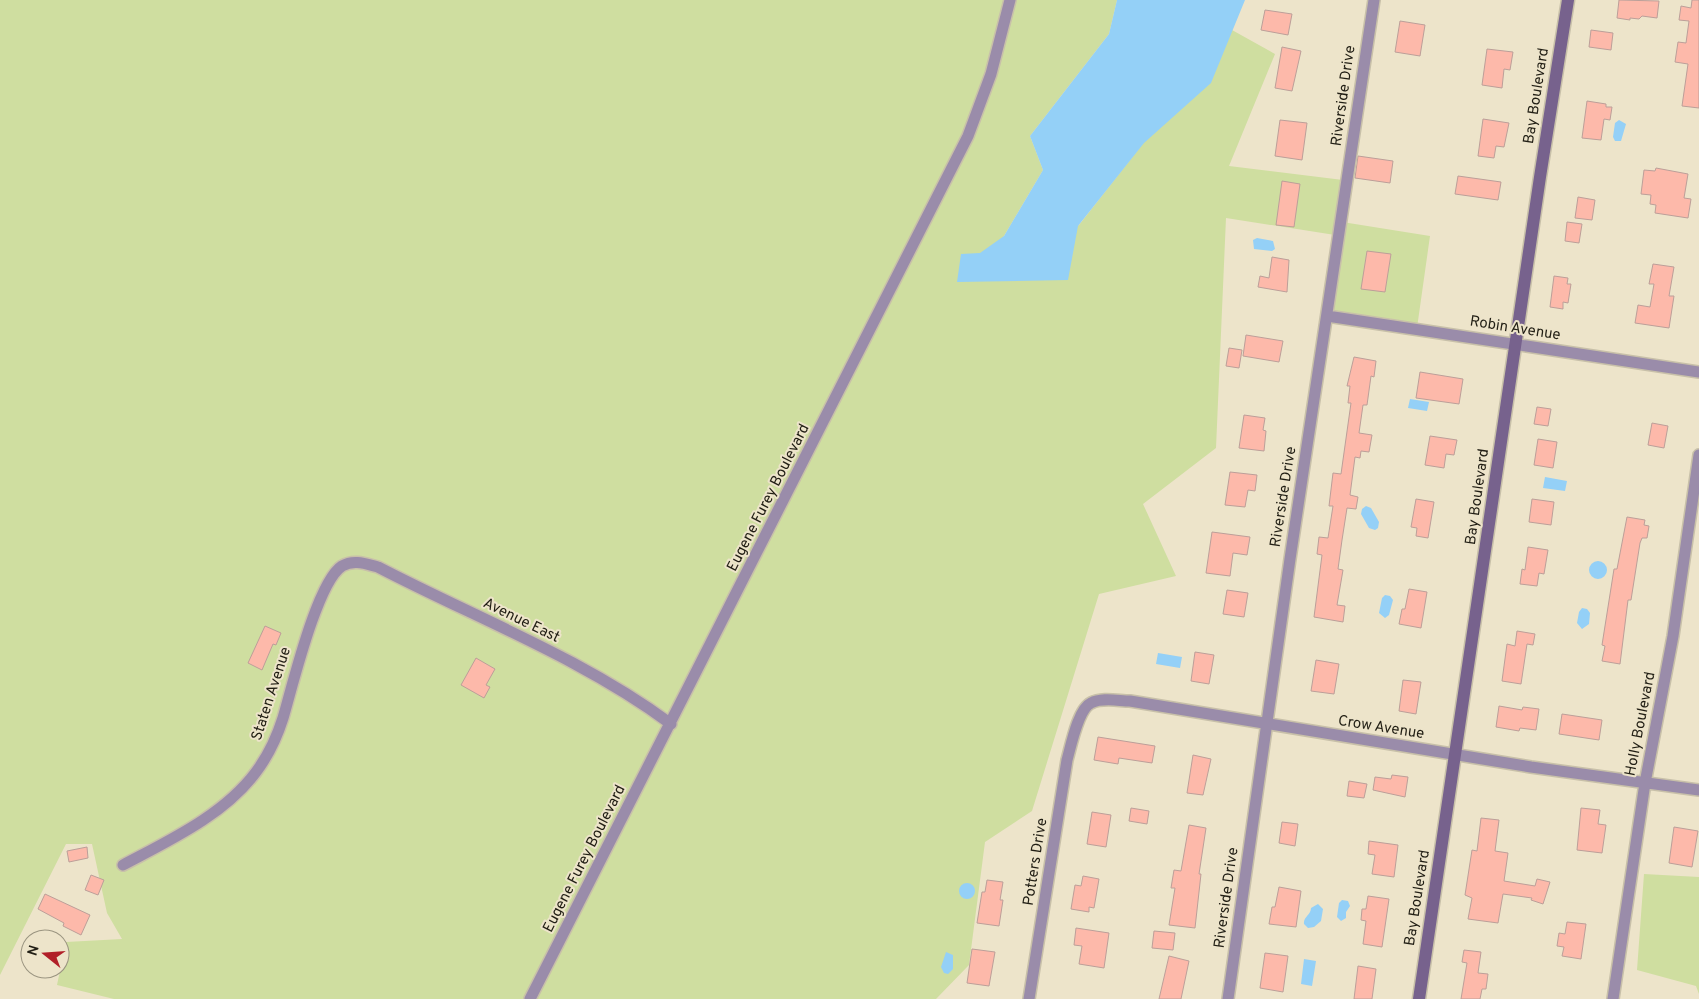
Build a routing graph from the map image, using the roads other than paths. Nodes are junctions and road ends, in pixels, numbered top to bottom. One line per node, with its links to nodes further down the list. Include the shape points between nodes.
1 (1010, 0): 9 (street, Eugene Furey Boulevard, via 991,74 968,136)
2 (1374, 0): 4 (street, Riverside Drive)
3 (1568, 0): 5 (street, Bay Boulevard)
4 (1327, 316): 5 (street, Robin Avenue); 10 (street, Riverside Drive)
5 (1516, 344): 6 (street, Robin Avenue); 12 (street, Bay Boulevard)
6 (1699, 372)
7 (1699, 455): 13 (street, Holly Boulevard, via 1673,636)
8 (350, 563): 9 (street, Avenue East, via 378,567 545,649 622,691); 15 (street, Staten Avenue, via 341,567 325,591 300,655 275,739 255,774 215,810 181,834)
9 (672, 724): 16 (street, Eugene Furey Boulevard)
10 (1267, 724): 11 (street, Crow Avenue, via 1130,701 1100,700 1085,708); 12 (street, Crow Avenue); 18 (street, Riverside Drive)
11 (1075, 730): 17 (street, Potters Drive, via 1067,760)
12 (1457, 756): 13 (street, Crow Avenue); 19 (street, Bay Boulevard)
13 (1645, 783): 14 (street, Crow Avenue); 20 (street, Holly Boulevard)
14 (1699, 790)
15 (123, 865)
16 (530, 999)
17 (1030, 999)
18 (1228, 999)
19 (1419, 999)
20 (1613, 999)

